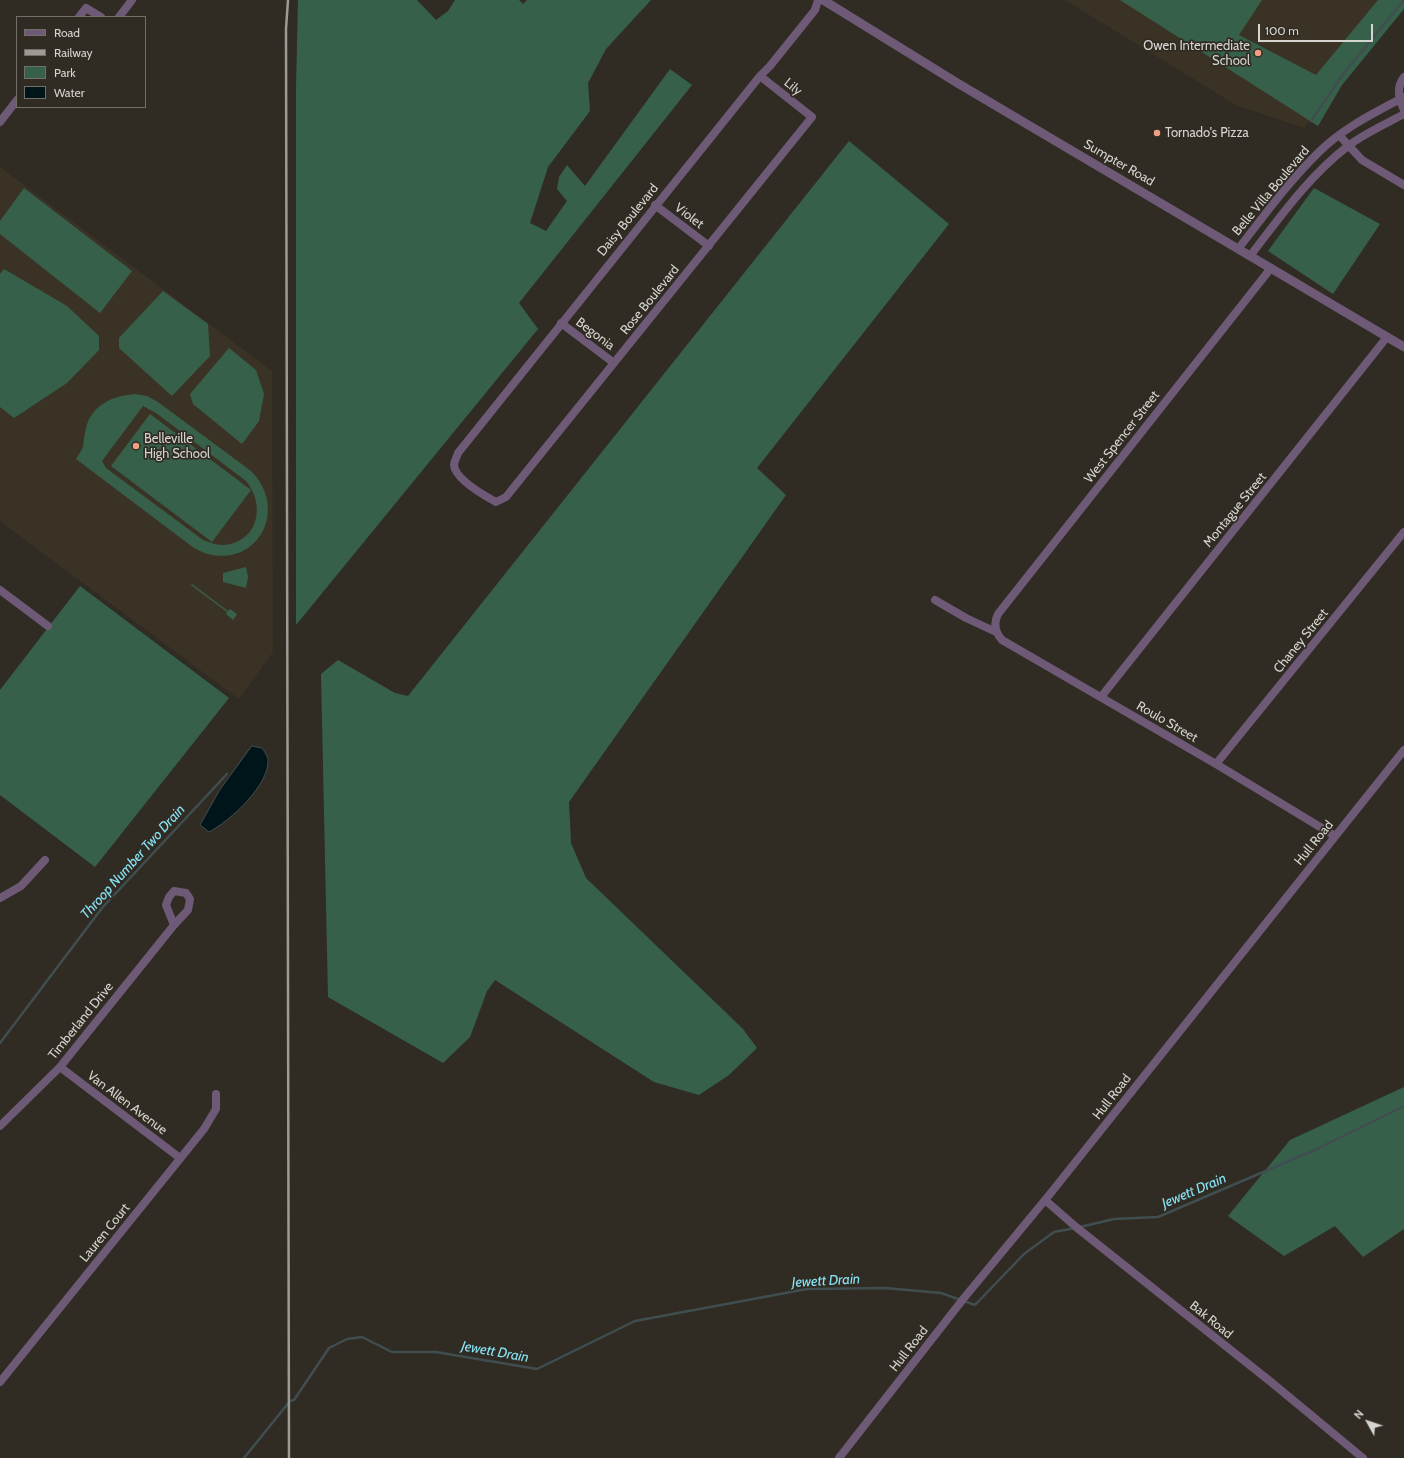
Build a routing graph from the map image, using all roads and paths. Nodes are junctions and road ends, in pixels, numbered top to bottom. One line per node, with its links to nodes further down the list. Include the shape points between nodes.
1 (132, 0): 6 (street)
2 (818, 0): 7 (street, Daisy Boulevard, via 815,10)
3 (823, 0): 20 (street, Sumpter Road, via 910,55)
4 (80, 16): 5 (street, via 86,8)
5 (99, 16)
6 (120, 16)
7 (760, 76): 13 (street, Lily); 18 (street, Daisy Boulevard)
8 (1404, 77): 9 (street, via 1400,82)
9 (1402, 98): 11 (street); 15 (street, Belle Villa Boulevard)
10 (16, 101): 14 (street)
11 (1404, 110)
12 (1404, 114): 16 (street)
13 (812, 117): 19 (street, Rose Boulevard)
14 (0, 122)
15 (1339, 135): 16 (street); 20 (street, Belle Villa Boulevard, via 1299,173)
16 (1348, 146): 17 (street, via 1362,160); 21 (street, via 1306,185)
17 (1404, 186)
18 (655, 205): 19 (street, Violet); 23 (street, Daisy Boulevard)
19 (708, 246): 26 (street, Rose Boulevard)
20 (1238, 249): 21 (street, Sumpter Road)
21 (1250, 256): 22 (street, Sumpter Road)
22 (1271, 268): 24 (street, Sumpter Road); 32 (street, West Spencer Street, via 998,614)
23 (562, 323): 26 (street, Begonia); 27 (street, Daisy Boulevard, via 454,463 463,479 482,494 496,502)
24 (1387, 337): 25 (street, Sumpter Road); 33 (street, Montague Street)
25 (1404, 347)
26 (614, 363): 27 (street, Rose Boulevard)
27 (506, 497)
28 (1404, 532): 35 (street, Chaney Street)
29 (0, 590): 31 (street)
30 (935, 600): 32 (street, Roulo Street)
31 (48, 626)
32 (996, 632): 33 (street, Roulo Street, via 1002,640)
33 (1101, 697): 35 (street, Roulo Street)
34 (1404, 750): 36 (street, Hull Road)
35 (1216, 764): 36 (street, Roulo Street)
36 (1335, 836): 44 (street, Hull Road)
37 (45, 860): 38 (street, via 21,886)
38 (0, 898)
39 (174, 925): 40 (street, Timberland Drive)
40 (60, 1067): 42 (street, Timberland Drive); 43 (street, Van Allen Avenue)
41 (216, 1094): 43 (street, Lauren Court, via 216,1109 204,1129)
42 (0, 1126)
43 (180, 1158): 45 (street, Lauren Court)
44 (1045, 1200): 46 (street, Hull Road, via 964,1298); 47 (street, Bak Road)
45 (0, 1382)
46 (839, 1458)
47 (1363, 1458)

